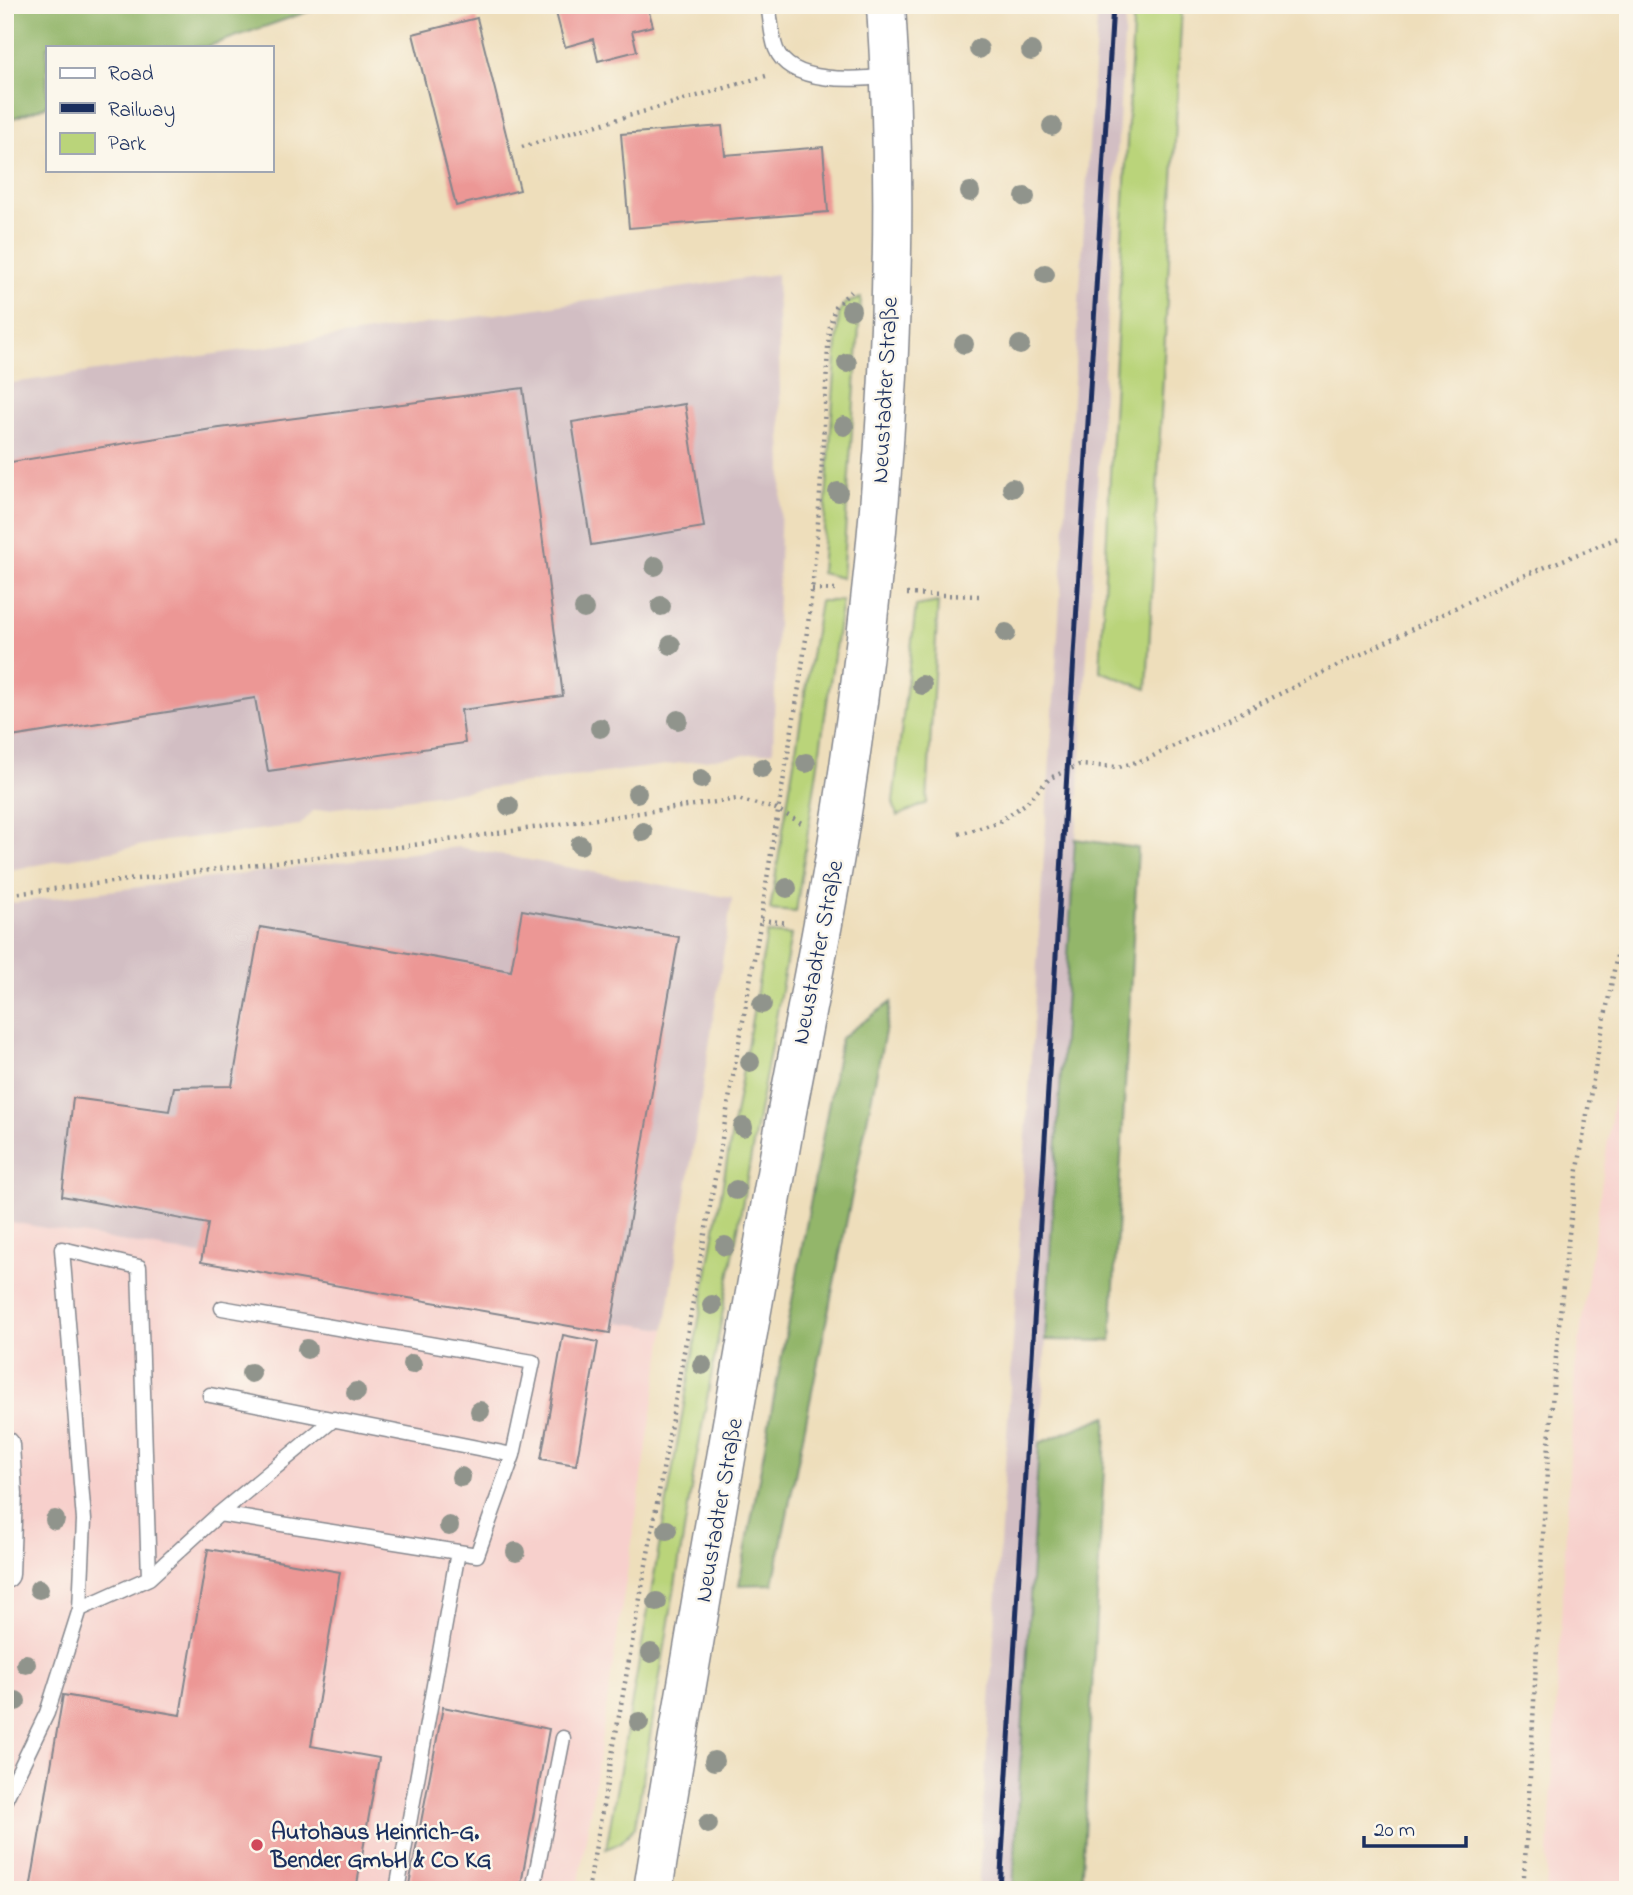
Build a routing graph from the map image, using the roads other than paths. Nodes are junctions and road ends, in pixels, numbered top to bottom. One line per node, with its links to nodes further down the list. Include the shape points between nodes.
1 (768, 5): 3 (lane, via 777,51 794,68 817,77)
2 (886, 5): 3 (street, Neustadter Straße)
3 (890, 76): 18 (street, Neustadter Straße, via 892,240 887,374 864,656 837,844)
4 (222, 1308): 8 (lane, via 533,1362)
5 (210, 1395): 6 (lane)
6 (334, 1419): 8 (lane); 9 (lane)
7 (5, 1445): 11 (street)
8 (513, 1455): 10 (lane, via 477,1555)
9 (219, 1514): 10 (lane); 12 (lane)
10 (458, 1552): 16 (lane)
11 (5, 1574)
12 (149, 1578): 13 (lane); 13 (lane, via 139,1266 62,1249 84,1520)
13 (80, 1609): 15 (lane, via 47,1713)
14 (563, 1738): 17 (lane)
15 (5, 1800)
16 (397, 1890)
17 (533, 1890)
18 (653, 1890)

